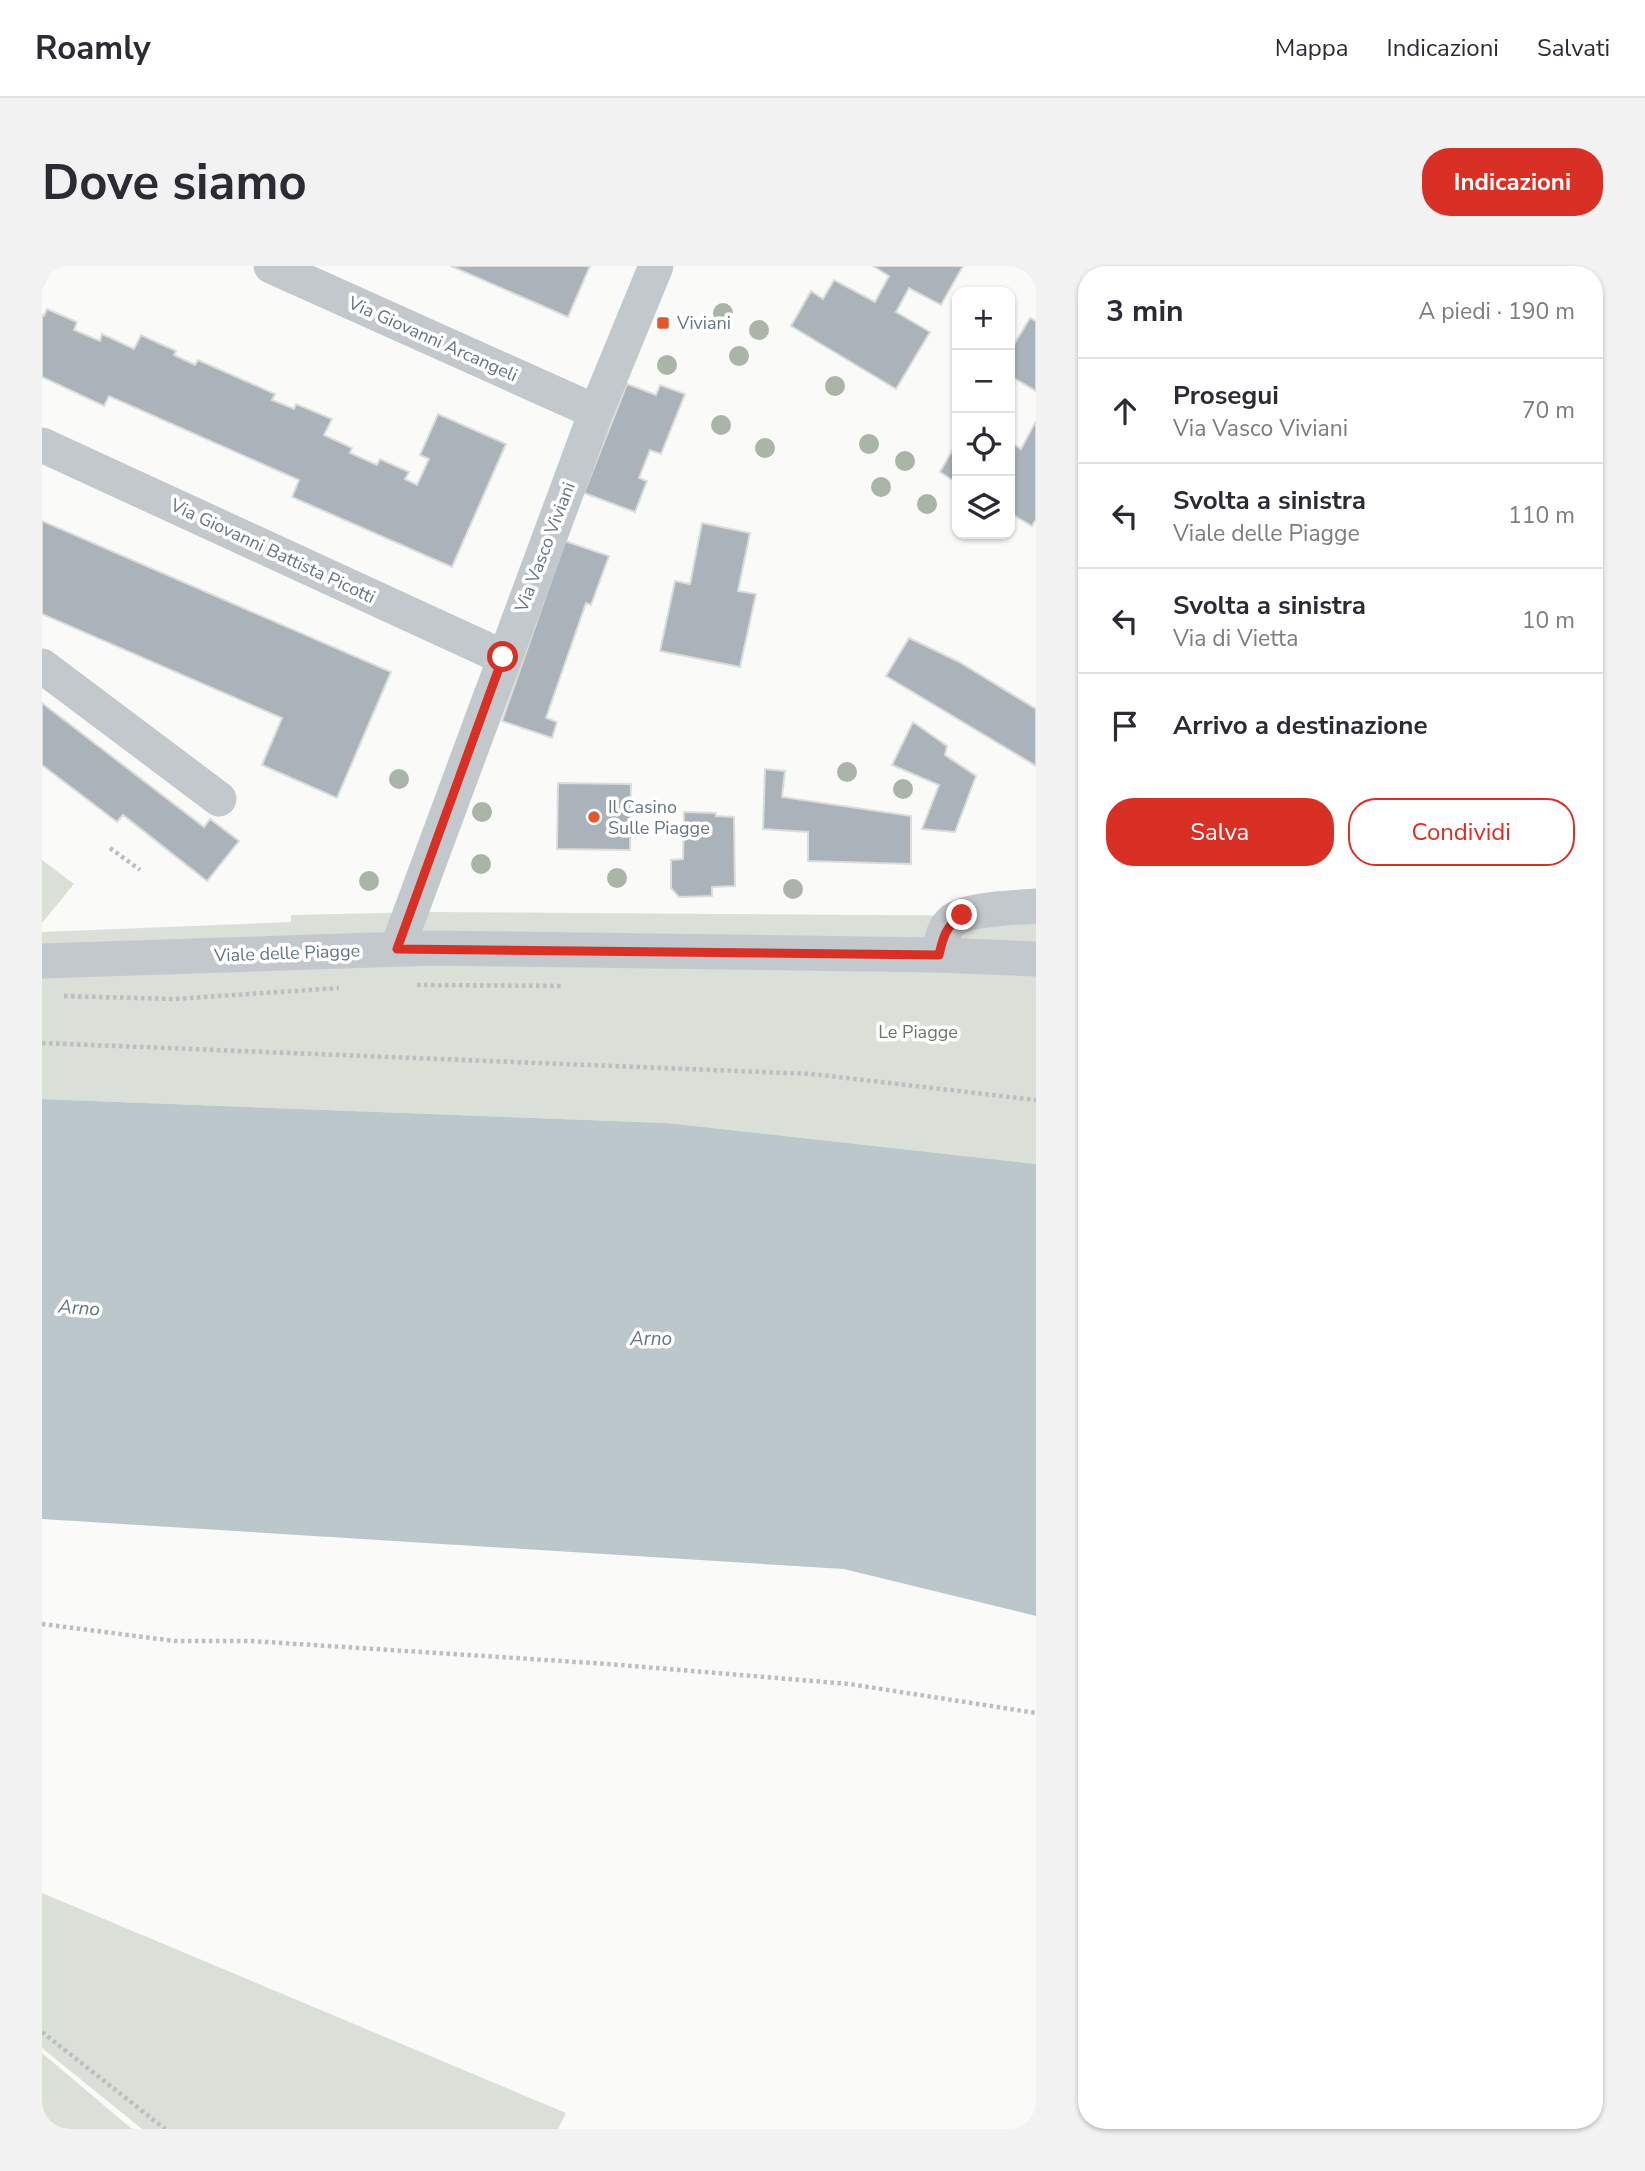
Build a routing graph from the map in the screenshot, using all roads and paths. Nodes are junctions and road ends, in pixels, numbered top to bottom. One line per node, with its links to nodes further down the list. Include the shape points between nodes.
1 (271, 266): 3 (street, Via Giovanni Arcangeli)
2 (656, 266): 3 (street, Via Vasco Viviani)
3 (596, 412): 5 (street, Via Vasco Viviani)
4 (42, 445): 5 (street, Via Giovanni Battista Picotti)
5 (503, 657): 11 (street, Via Vasco Viviani)
6 (42, 666): 7 (street)
7 (219, 799)
8 (110, 848): 9 (path)
9 (140, 870)
10 (1036, 906): 12 (street, via 962,915 950,923)
11 (397, 949): 12 (street, Viale delle Piagge); 14 (street, Viale delle Piagge)
12 (939, 955): 13 (street, Viale delle Piagge)
13 (1036, 959)
14 (42, 961)
15 (408, 985): 16 (path)
16 (566, 986)
17 (340, 988): 18 (path, via 174,999)
18 (55, 996)
19 (42, 1043): 20 (path, via 811,1074)
20 (1036, 1100)
21 (42, 1624): 22 (path, via 175,1641 608,1664 849,1684)
22 (1036, 1713)
23 (42, 2032): 24 (path)
24 (164, 2129)

